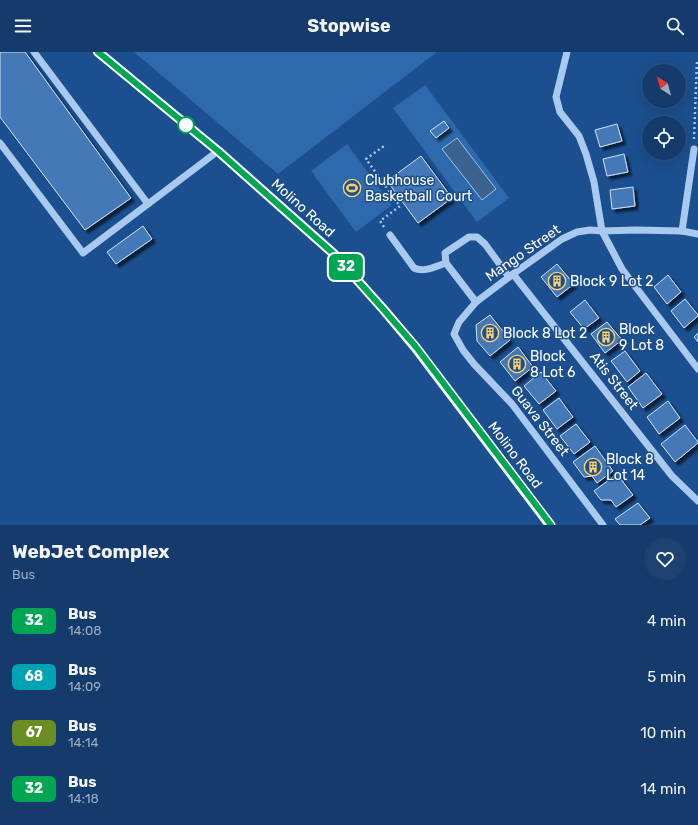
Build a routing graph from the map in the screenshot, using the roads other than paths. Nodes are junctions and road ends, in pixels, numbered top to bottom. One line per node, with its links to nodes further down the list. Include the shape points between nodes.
1 (34, 52): 7 (street)
2 (98, 52): 6 (main road, Molino Road)
3 (567, 52): 8 (street, via 556,97 560,112 579,136 586,154 594,182)
4 (0, 144): 7 (street, via 82,253)
5 (694, 149): 9 (street)
6 (218, 151): 7 (street); 18 (main road, Molino Road, via 334,254 384,310 416,347)
7 (148, 204)
8 (602, 231): 9 (street, Mango Street); 13 (street, Mango Street, via 577,232); 16 (street, via 622,269)
9 (682, 231): 10 (street, Mango Street)
10 (698, 234)
11 (390, 235): 12 (street, via 418,270 423,271)
12 (446, 263): 13 (street, Atis Street, via 446,253 469,237 477,237); 14 (street)
13 (511, 276): 14 (street, Mango Street); 17 (street, Atis Street, via 672,476)
14 (476, 302): 15 (street, Mango Street, via 459,322)
15 (454, 334): 19 (street, Guava Street, via 463,350 512,404)
16 (698, 369)
17 (698, 501)
18 (550, 525)
19 (603, 525)

